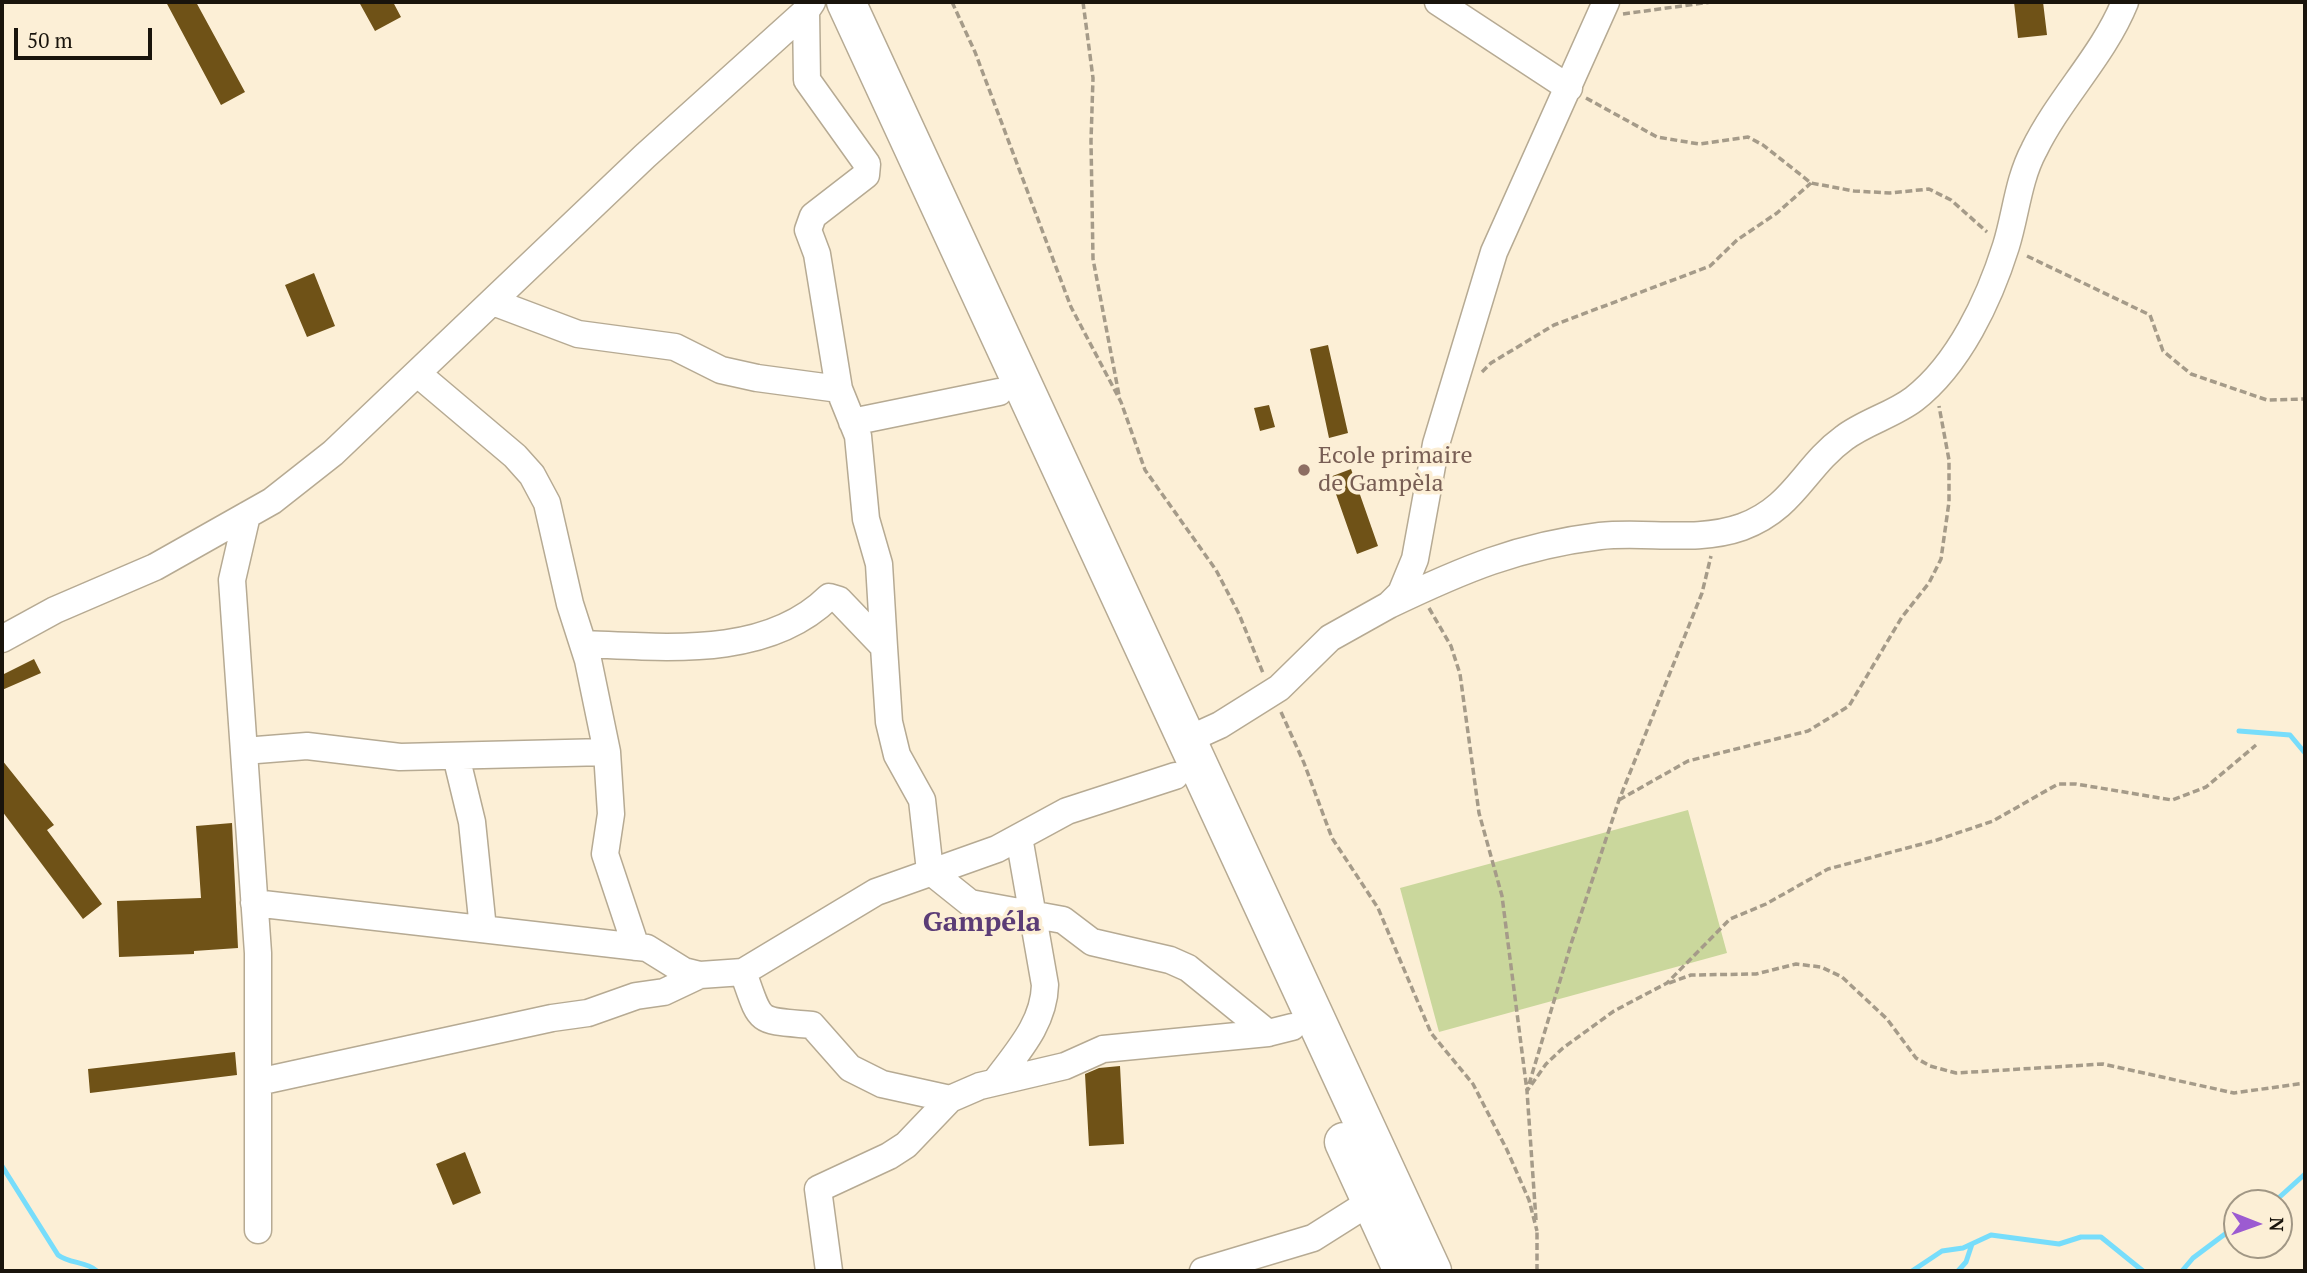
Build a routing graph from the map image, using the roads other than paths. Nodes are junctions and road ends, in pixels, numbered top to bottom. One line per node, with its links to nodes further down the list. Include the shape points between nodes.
1 (846, 2): 17 (highway)
2 (1438, 2): 6 (street)
3 (2126, 2): 13 (street, via 2112,33 2034,150 1985,299 1952,357 1913,400 1844,438 1779,508 1742,526 1717,533 1602,536 1535,547 1471,566)
4 (812, 5): 7 (street); 9 (street, via 807,80 867,164 866,175 813,216 808,230 817,254); 10 (highway, via 868,102)
5 (1603, 10): 6 (street)
6 (1569, 88): 13 (street, via 1494,252 1436,444 1415,559 1401,593)
7 (493, 302): 8 (street); 9 (street, via 578,334 675,347 721,370)
8 (418, 374): 12 (street, via 333,453); 15 (street, via 532,475 547,503)
9 (839, 389): 11 (street)
10 (999, 392): 11 (street); 21 (highway)
11 (852, 422): 16 (street, via 858,436 866,519 879,564)
12 (247, 515): 14 (street, via 155,567 55,610); 18 (street, via 232,580)
13 (1389, 605): 17 (street, via 1330,638 1271,693)
14 (2, 639)
15 (583, 644): 16 (street, via 685,648 752,637 793,625 829,597 838,600); 19 (street)
16 (884, 647): 23 (street, via 889,722 897,755 922,800)
17 (1187, 740): 39 (highway)
18 (244, 751): 20 (street, via 307,746 400,757); 24 (street)
19 (607, 752): 20 (street); 27 (street, via 611,814 605,853)
20 (456, 756): 26 (street, via 472,822)
21 (1175, 776): 22 (street, via 1067,811); 30 (highway)
22 (1019, 837): 23 (street); 25 (street)
23 (930, 871): 25 (street, via 970,903); 28 (street, via 876,892)
24 (254, 903): 26 (street); 31 (street)
25 (1032, 913): 30 (street, via 1063,920 1092,942 1188,968); 32 (street, via 1045,1005)
26 (483, 929): 27 (street)
27 (636, 947): 29 (street)
28 (743, 972): 29 (street); 33 (street, via 758,1014 769,1021 812,1025 850,1068 882,1084)
29 (700, 975): 31 (street, via 664,992 636,996 588,1013)
30 (1280, 1030): 32 (street, via 1103,1049 1065,1066); 34 (highway)
31 (258, 1082): 35 (street)
32 (996, 1082): 33 (street)
33 (950, 1099): 36 (street, via 906,1145 818,1189)
34 (1370, 1202): 37 (street, via 1313,1238); 38 (highway)
35 (258, 1230)
36 (830, 1271)
37 (1203, 1271)
38 (1403, 1271)
39 (1432, 1271)

